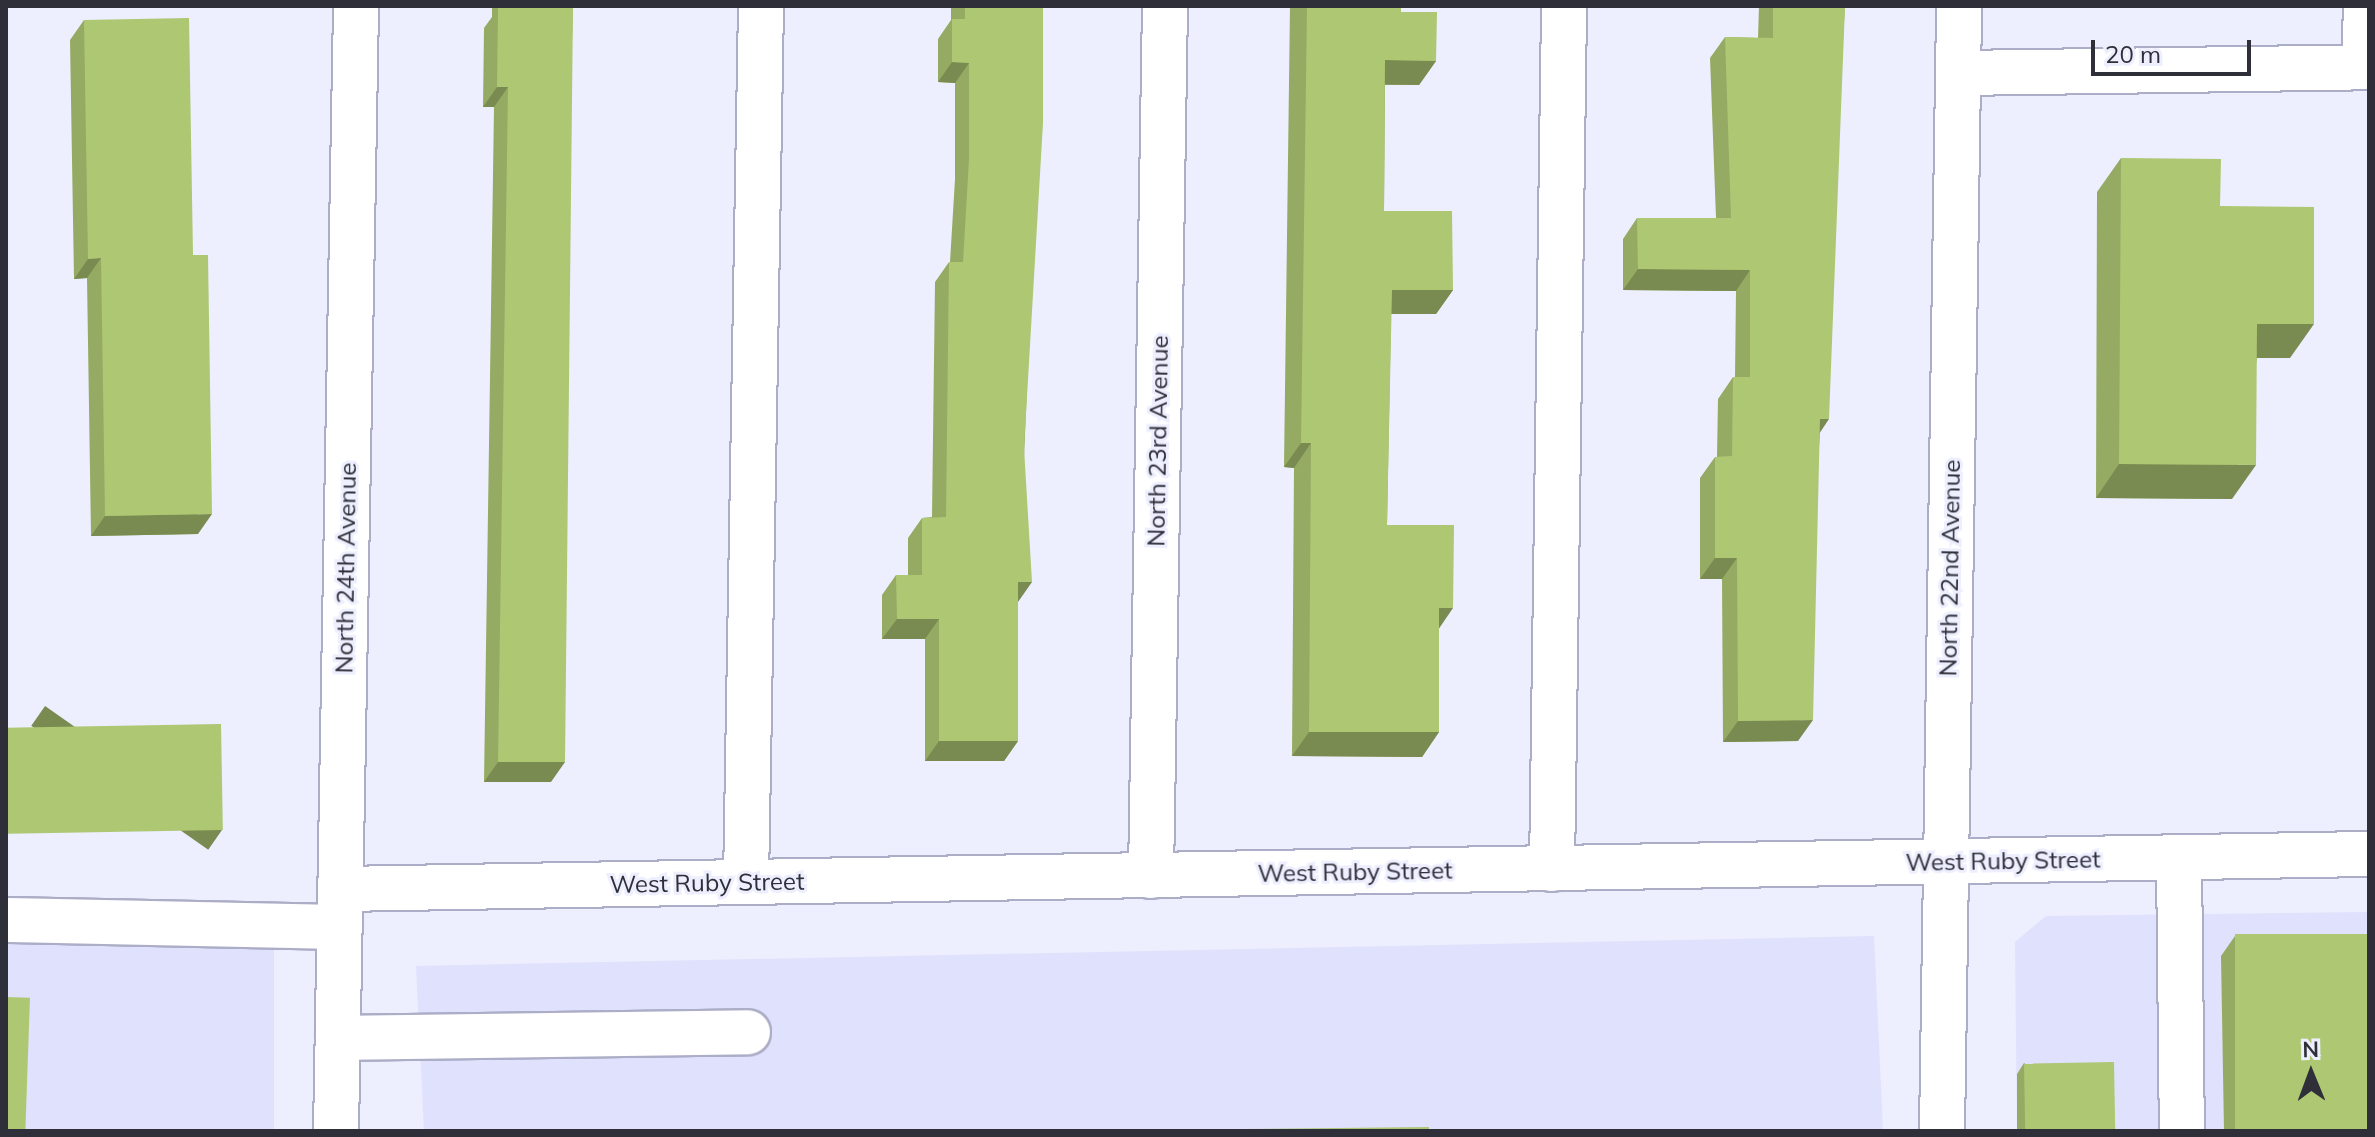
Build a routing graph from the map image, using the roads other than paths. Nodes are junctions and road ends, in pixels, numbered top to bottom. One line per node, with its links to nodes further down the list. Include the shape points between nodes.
1 (356, 6): 15 (street, North 24th Avenue)
2 (761, 6): 14 (street)
3 (1165, 6): 13 (street, North 23rd Avenue)
4 (1564, 6): 12 (street)
5 (1959, 6): 8 (street, North 22nd Avenue)
6 (2366, 6): 7 (street)
7 (2367, 67): 8 (street)
8 (1958, 73): 11 (street, North 22nd Avenue)
9 (2369, 854): 10 (street, West Ruby Street)
10 (2179, 858): 11 (street, West Ruby Street); 21 (street)
11 (1945, 862): 12 (street, West Ruby Street); 20 (street, North 22nd Avenue)
12 (1552, 869): 13 (street, West Ruby Street)
13 (1151, 876): 14 (street, West Ruby Street)
14 (746, 882): 15 (street, West Ruby Street)
15 (340, 908): 16 (street, West Ruby Street); 18 (street, North 24th Avenue)
16 (6, 920)
17 (748, 1032): 18 (street)
18 (338, 1038): 19 (street, North 24th Avenue)
19 (336, 1131)
20 (1942, 1131)
21 (2182, 1131)

